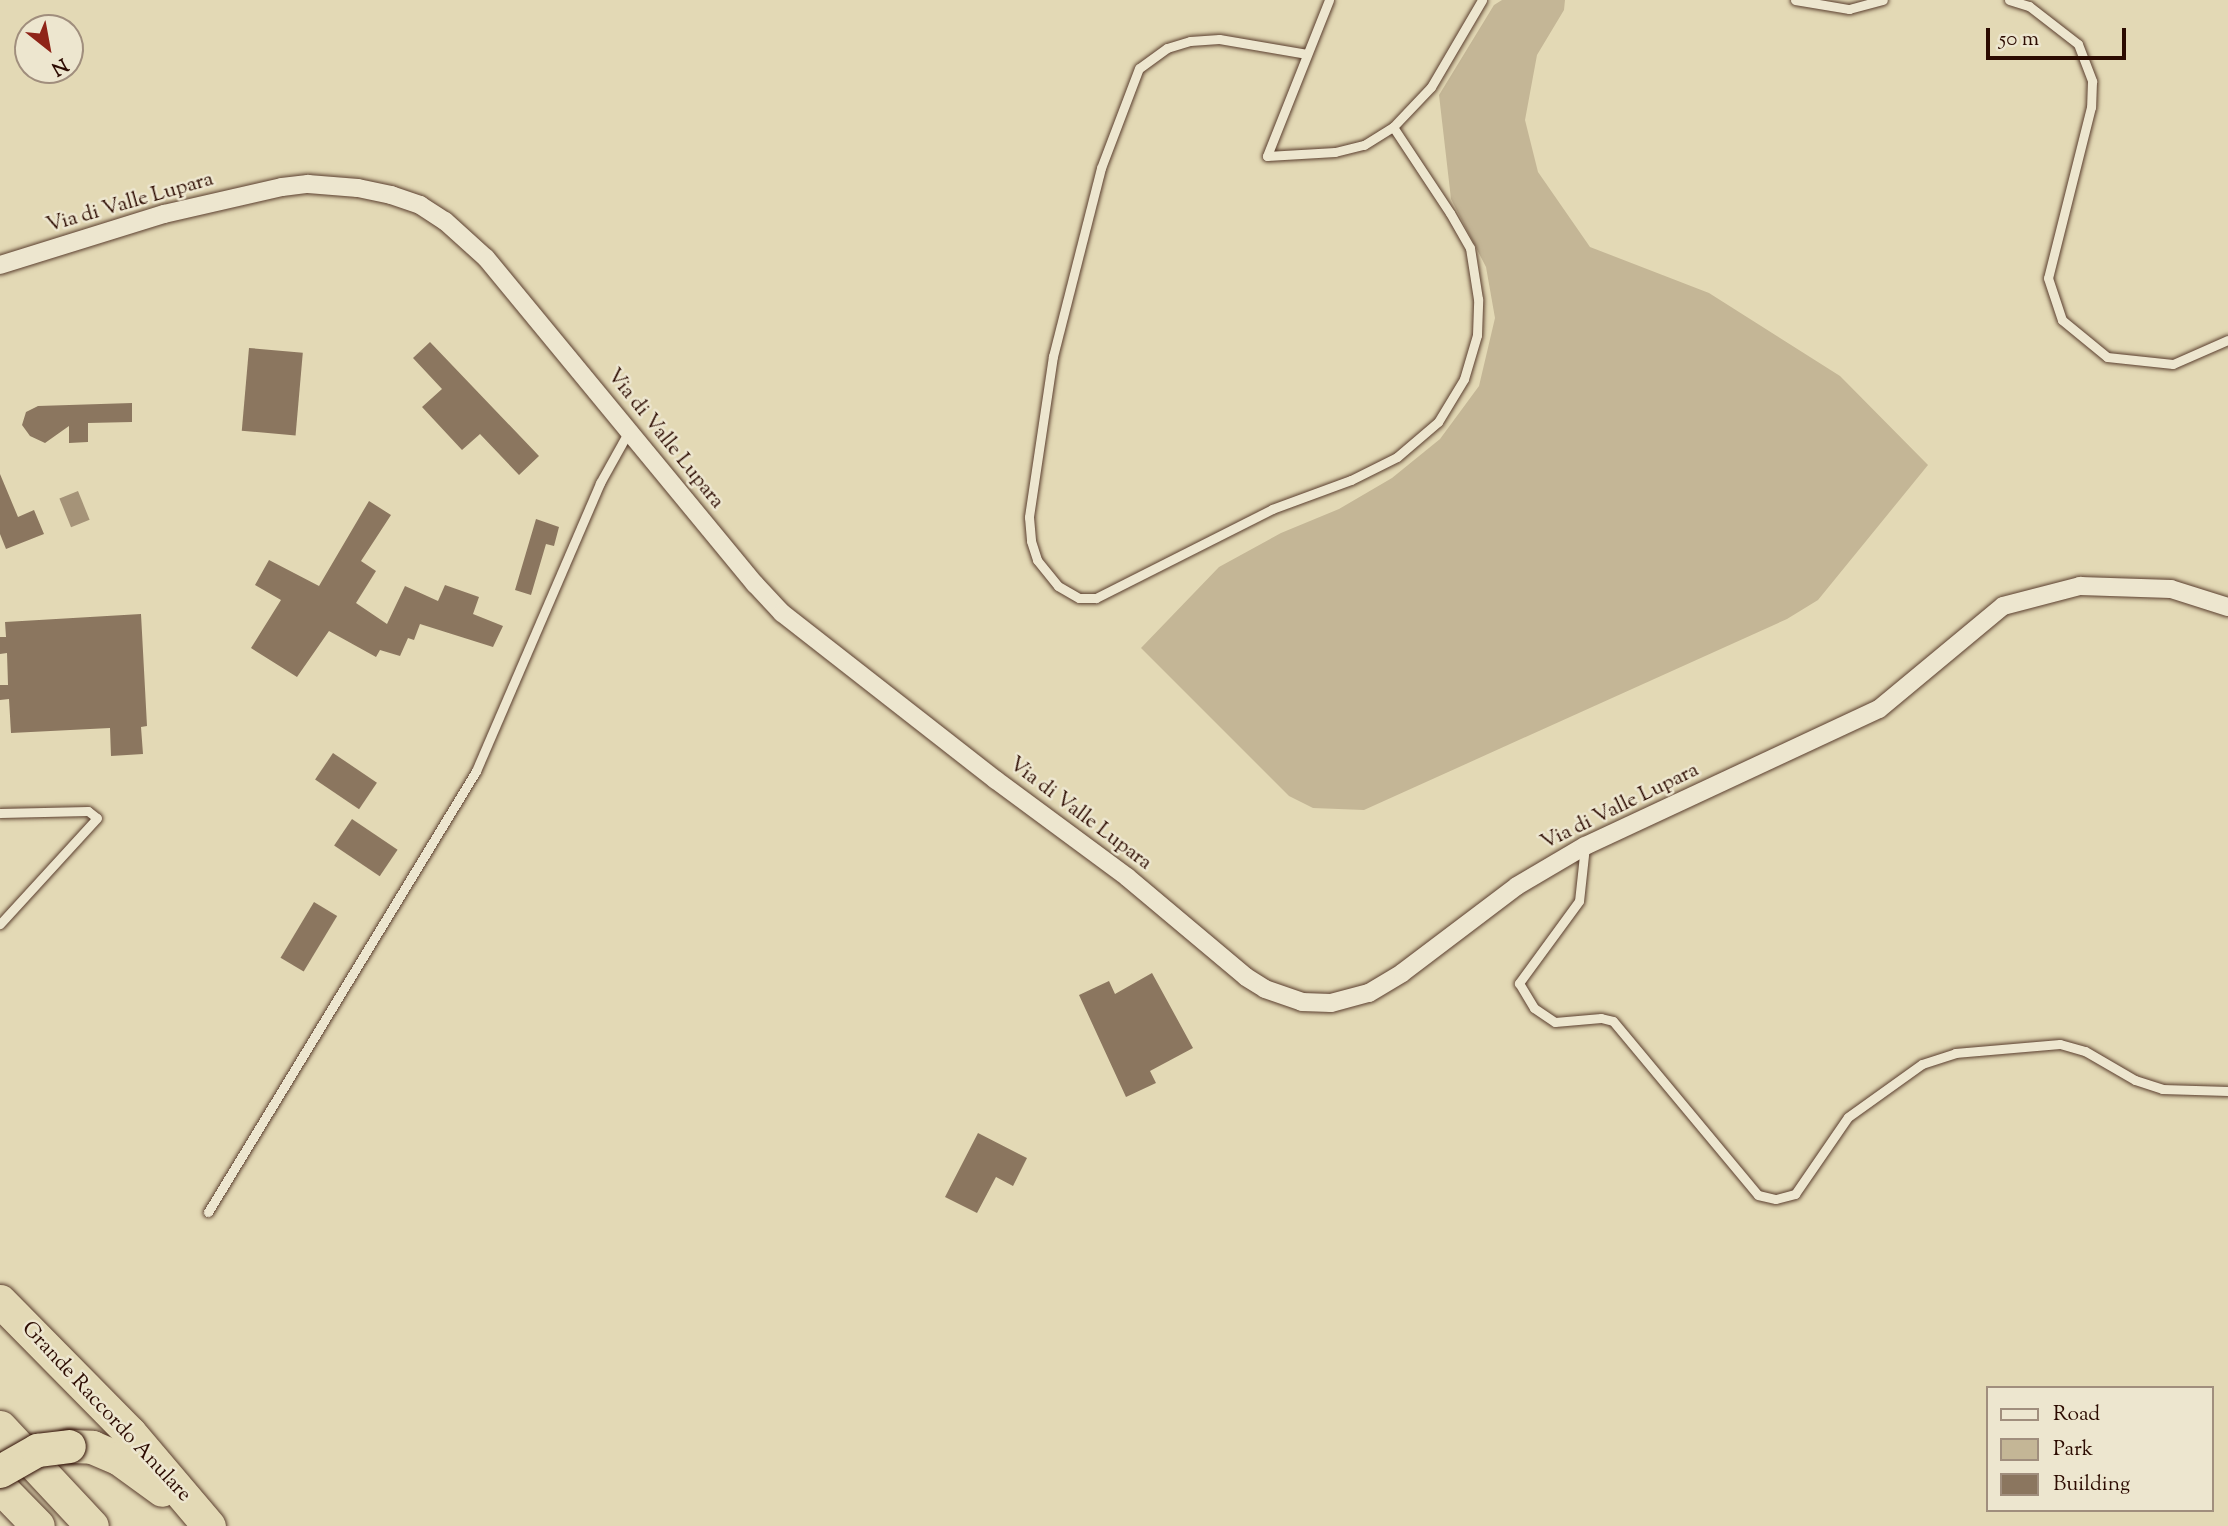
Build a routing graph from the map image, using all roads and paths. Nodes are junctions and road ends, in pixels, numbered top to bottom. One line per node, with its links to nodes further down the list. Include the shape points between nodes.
1 (1329, 0): 6 (lane)
2 (1482, 0): 7 (lane, via 1431,87)
3 (1795, 0): 4 (lane, via 1849,9)
4 (1883, 0)
5 (2008, 0): 9 (lane, via 2029,6 2078,44 2092,81 2091,107 2048,278 2062,320 2107,357 2173,364)
6 (1307, 54): 7 (lane, via 1267,156 1335,152 1364,145); 7 (lane, via 1219,39 1190,41 1167,48 1139,68 1101,169 1053,356 1029,517 1037,560 1058,586 1079,598 1096,598 1272,509 1351,480 1397,457 1438,422 1464,379 1477,335 1478,299 1470,248)
7 (1392, 127)
8 (0, 265): 10 (street, Via di Valle Lupara, via 163,214 282,187 331,184 391,195 433,213 470,242)
9 (2228, 340)
10 (629, 431): 13 (street, Via di Valle Lupara, via 755,584 796,625 1127,877 1246,977 1282,997 1331,1003 1368,992 1402,973 1517,886); 16 (lane, via 600,483 476,771)
11 (2228, 607): 13 (street, Via di Valle Lupara, via 2171,589 2080,586 2003,606 1879,709)
12 (0, 813): 14 (lane, via 88,811 97,818)
13 (1585, 846): 15 (lane, via 1579,901 1520,984 1534,1007 1555,1022 1613,1021 1758,1195 1776,1199 1795,1194 1848,1117 1922,1063 1955,1053 2060,1044 2085,1051 2135,1080 2162,1089)
14 (0, 924)
15 (2228, 1091)
16 (208, 1212)
17 (0, 1301): 22 (highway, Grande Raccordo Anulare, via 130,1433)
18 (13, 1451): 21 (highway); 22 (highway, bridge, via 92,1447 150,1479)
19 (0, 1487): 20 (highway)
20 (37, 1526)
21 (92, 1526)
22 (206, 1526)

